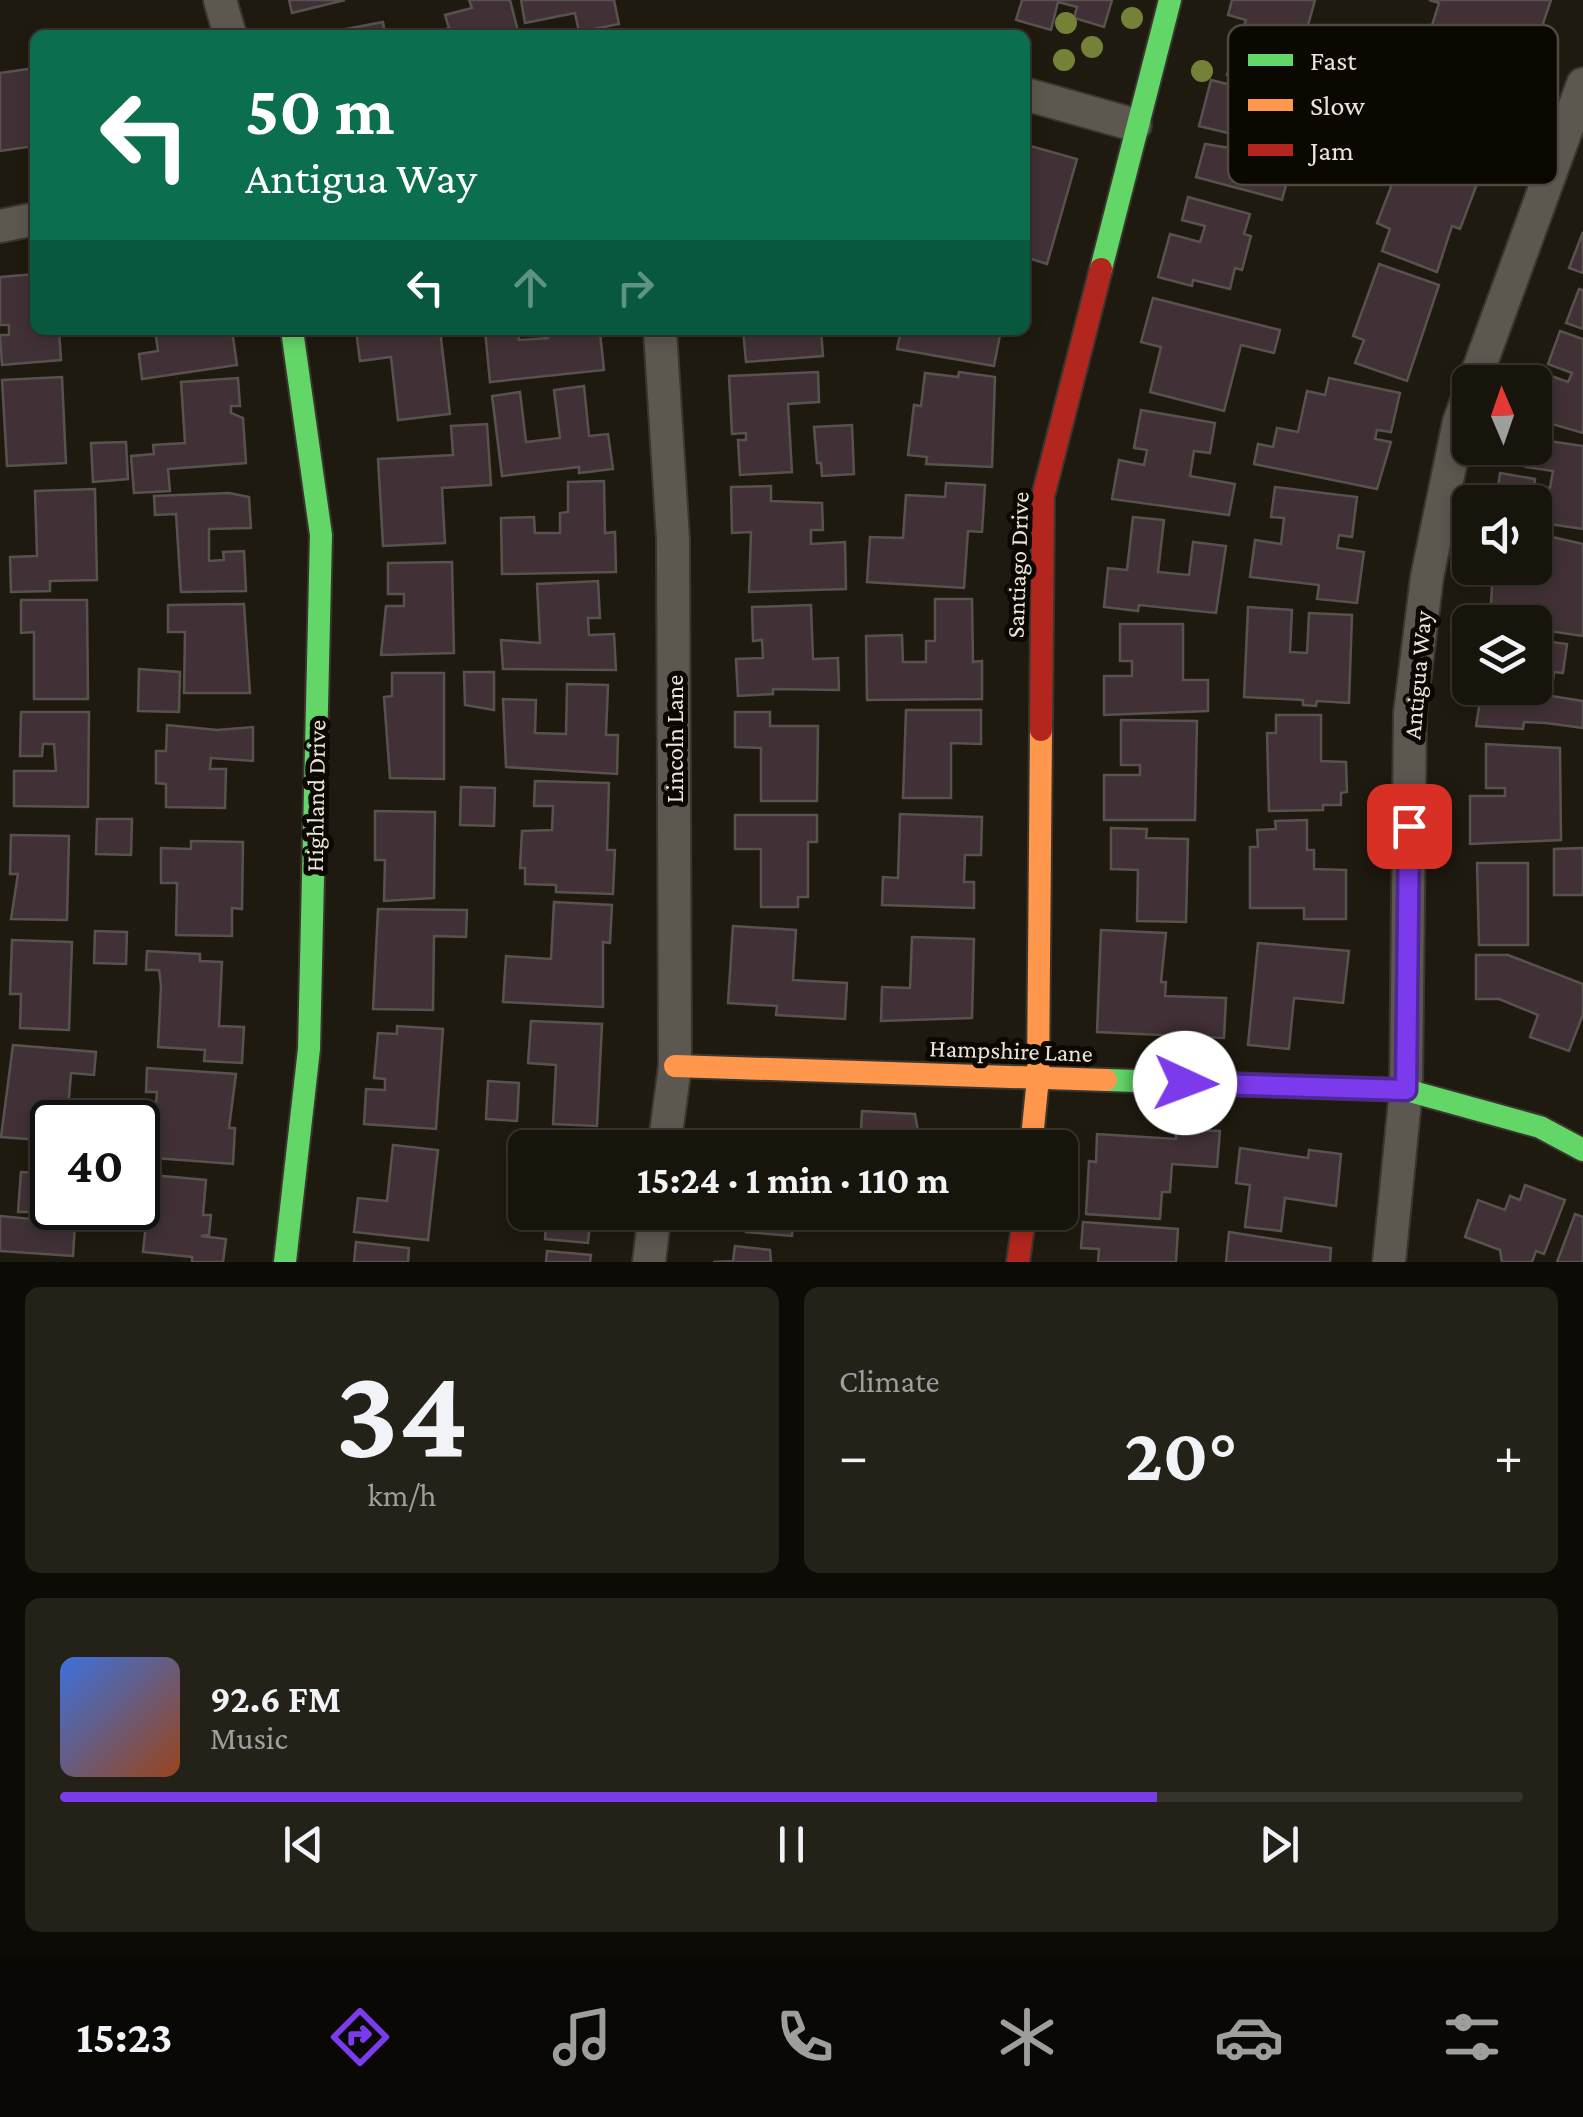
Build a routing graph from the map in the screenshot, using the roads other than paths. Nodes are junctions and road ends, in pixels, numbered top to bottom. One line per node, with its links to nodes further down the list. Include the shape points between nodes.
1 (220, 0): 3 (street)
2 (1170, 0): 6 (street, Santiago Drive)
3 (229, 30)
4 (1583, 84): 7 (street)
5 (1030, 95): 6 (street)
6 (1136, 125): 16 (street, Santiago Drive, via 1043,496)
7 (1558, 152)
8 (1546, 185): 13 (street)
9 (30, 221): 10 (street)
10 (0, 226)
11 (293, 335): 23 (street, Highland Drive, via 321,535 309,1049)
12 (660, 335): 15 (street, Lincoln Lane, via 673,539)
13 (1480, 365)
14 (1452, 456): 17 (street, Antigua Way, via 1427,577 1410,713)
15 (675, 1066): 16 (street, Hampshire Lane); 18 (street, Lincoln Lane)
16 (1038, 1078): 17 (street, Hampshire Lane); 19 (street, Santiago Drive)
17 (1406, 1090): 20 (street, Hampshire Lane, via 1540,1127); 26 (street, Antigua Way)
18 (666, 1130)
19 (1033, 1130)
20 (1583, 1150)
21 (653, 1230): 24 (street)
22 (1022, 1230): 25 (street)
23 (285, 1262)
24 (649, 1262)
25 (1018, 1262)
26 (1389, 1262)

